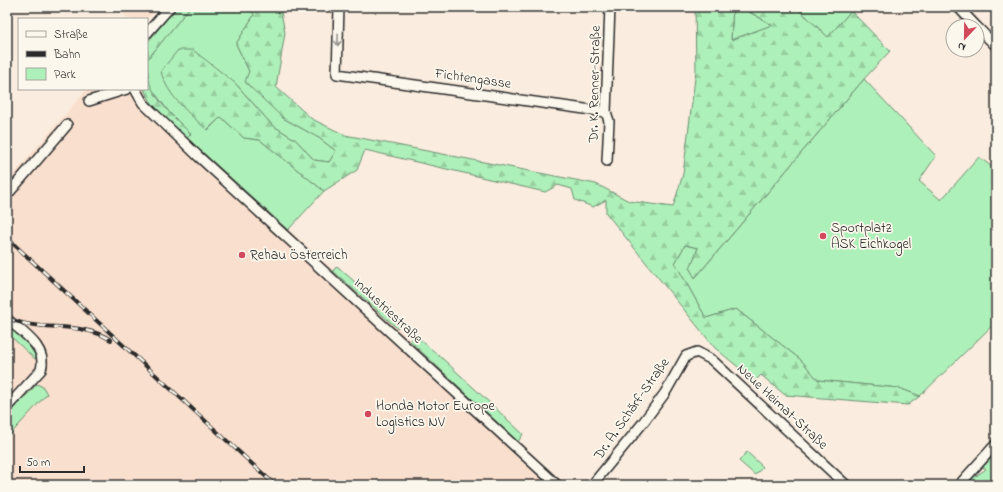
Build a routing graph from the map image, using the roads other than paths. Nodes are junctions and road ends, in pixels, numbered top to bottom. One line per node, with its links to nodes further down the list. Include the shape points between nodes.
1 (170, 7): 6 (street)
2 (339, 7): 12 (street, Fichtengasse, one-way to 12, via 337,74)
3 (610, 7): 12 (street, Dr. K. Renner-Straße)
4 (958, 7): 5 (street)
5 (969, 18)
6 (148, 32)
7 (985, 34): 8 (street)
8 (996, 46)
9 (125, 90): 11 (street)
10 (136, 90): 20 (street, Industriestraße, via 143,103 198,156)
11 (89, 101)
12 (606, 112): 14 (street, Dr. K. Renner-Straße, via 609,121)
13 (67, 125): 15 (street)
14 (607, 161)
15 (7, 195)
16 (7, 319): 18 (street, via 42,353 43,362 41,370)
17 (697, 352): 21 (street, Dr. A. Schärf-Straße, via 686,356 642,424); 22 (street, Neue Heimat-Straße, via 712,360)
18 (7, 407)
19 (996, 444): 23 (street)
20 (557, 485)
21 (592, 485)
22 (846, 485)
23 (958, 485)

